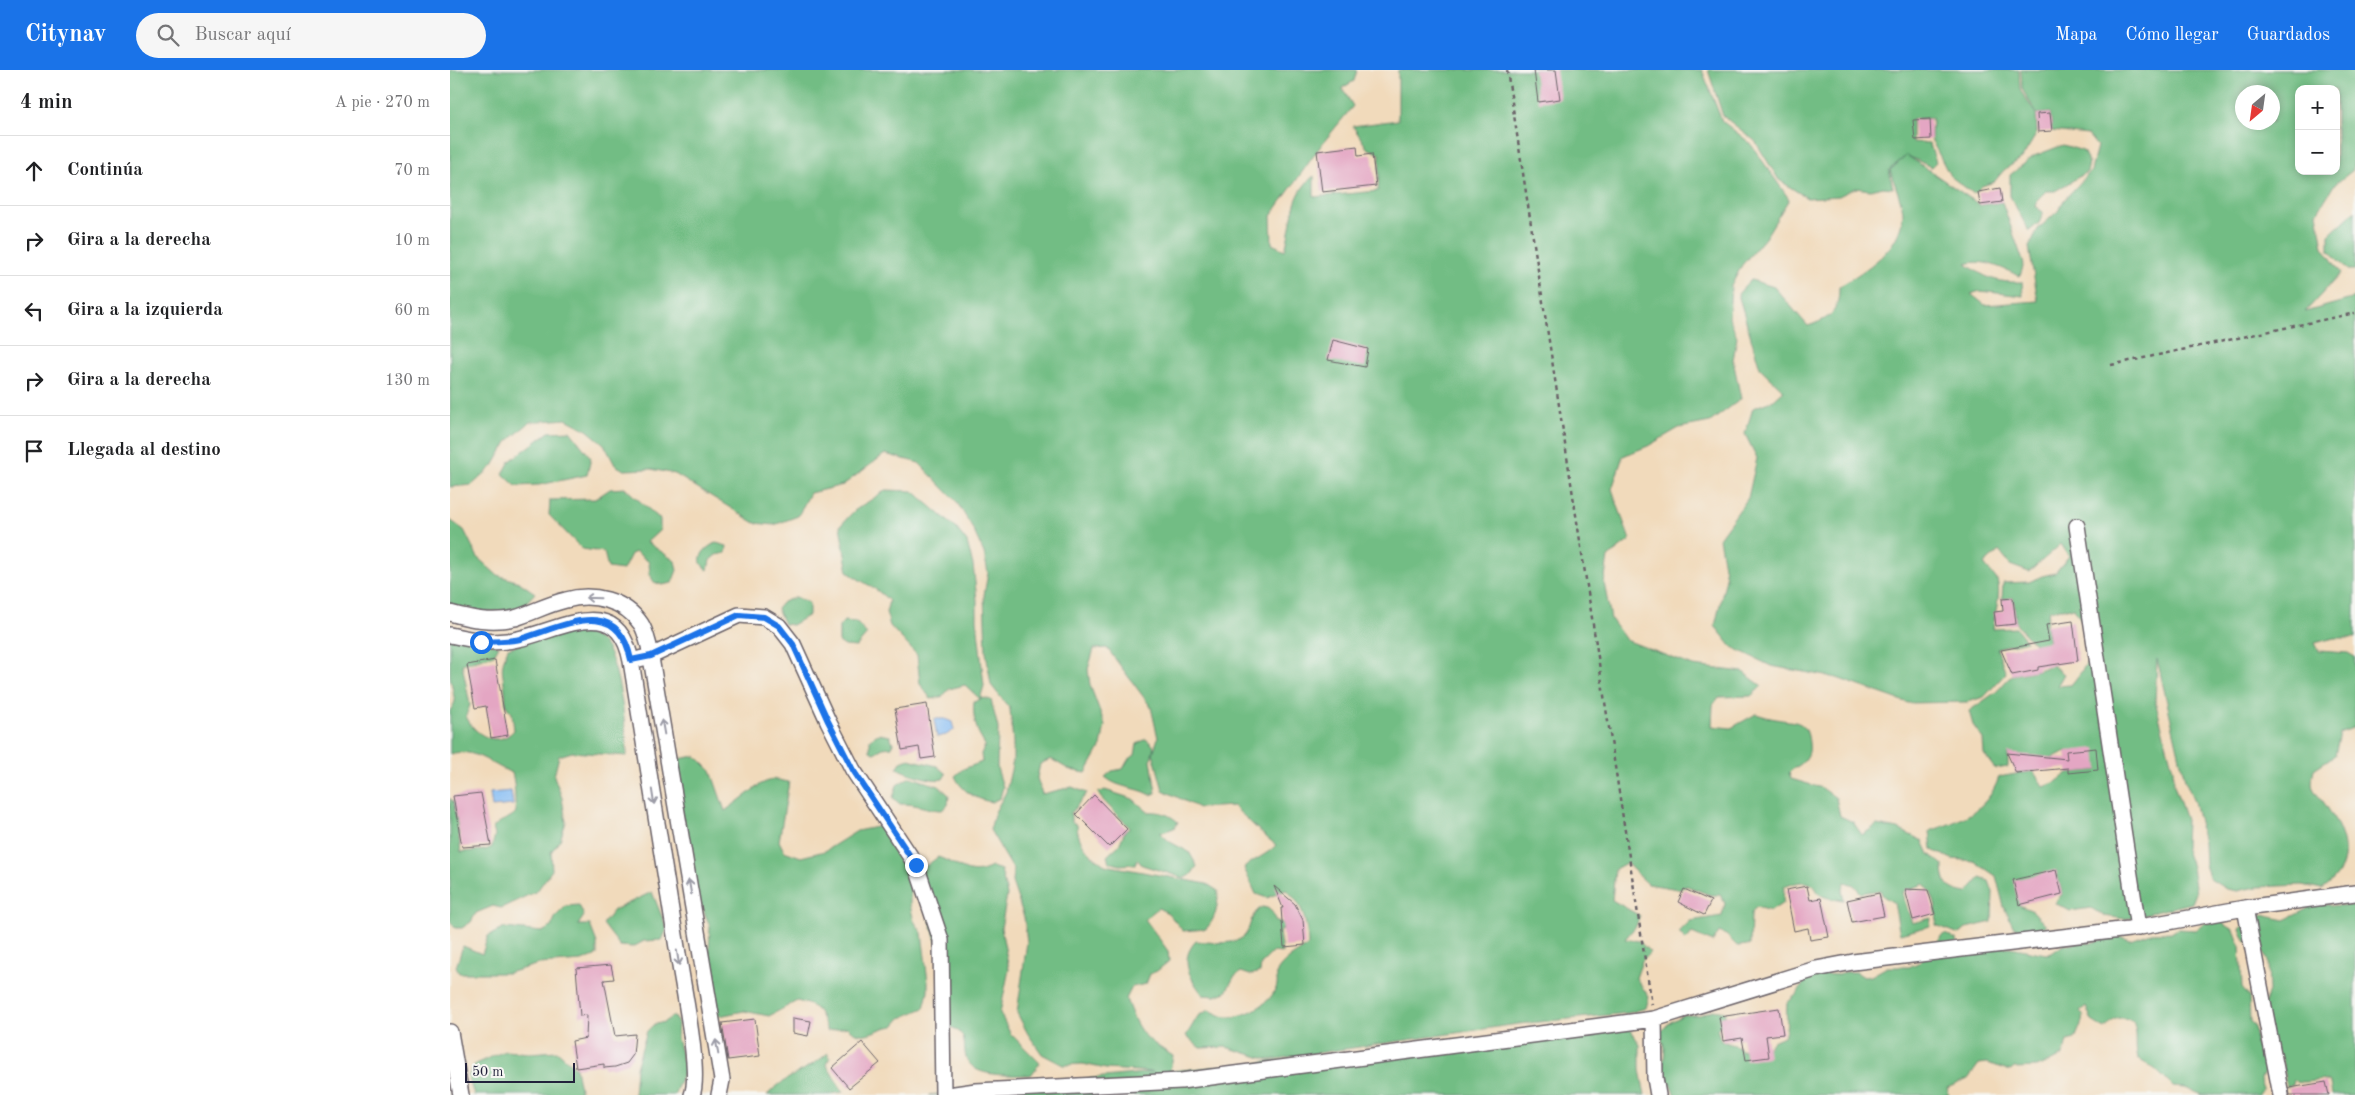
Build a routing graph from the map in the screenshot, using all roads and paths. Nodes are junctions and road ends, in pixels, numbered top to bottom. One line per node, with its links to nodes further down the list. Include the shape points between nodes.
1 (1507, 70): 12 (path)
2 (2355, 313): 3 (path)
3 (2111, 365)
4 (2077, 526): 11 (street)
5 (450, 613): 7 (street, one-way to 5, via 641,624 620,605 596,596 567,599 514,618 492,621)
6 (450, 635): 8 (street, via 481,642 517,640 587,619 606,622 620,633)
7 (651, 656): 8 (street); 16 (street, one-way to 7, via 722,1080); 17 (street, via 739,615 764,617 779,626 793,644 853,770 916,865 941,940)
8 (631, 660): 15 (street, one-way to 15, via 686,1007 695,1073)
9 (2355, 893): 10 (street)
10 (2245, 908): 11 (street); 20 (street)
11 (2138, 928): 12 (street, via 1853,962 1816,969)
12 (1654, 1019): 18 (street, via 1181,1080); 19 (street)
13 (450, 1032): 14 (street)
14 (461, 1095)
15 (692, 1095)
16 (719, 1095)
17 (944, 1095)
18 (948, 1095)
19 (1658, 1095)
20 (2281, 1095)

